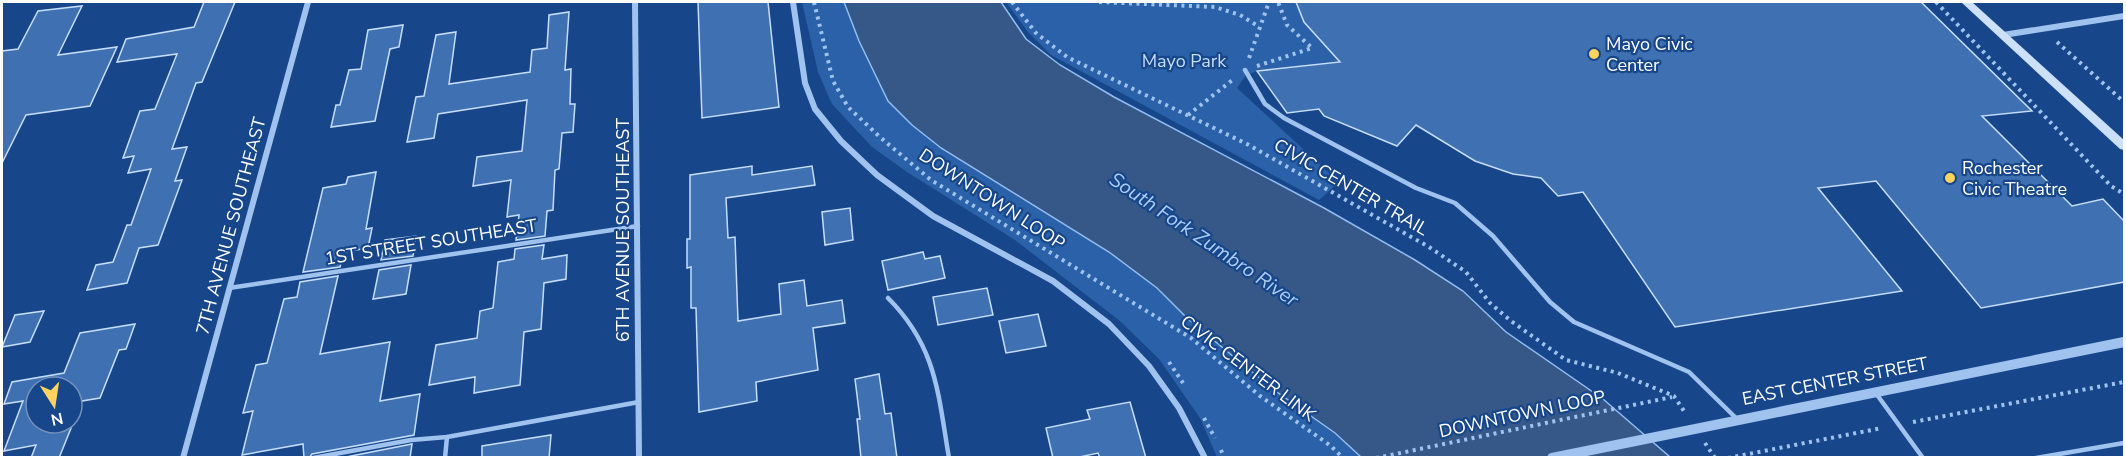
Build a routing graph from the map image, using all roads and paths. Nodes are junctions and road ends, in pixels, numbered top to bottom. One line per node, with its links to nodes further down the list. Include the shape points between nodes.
1 (308, 2): 22 (street, 7TH AVENUE SOUTHEAST)
2 (636, 2): 20 (street, 6TH AVENUE SOUTHEAST)
3 (793, 2): 38 (street, via 805,83 815,109 841,141 933,216 1053,280 1109,324 1149,366 1179,408)
4 (814, 2): 21 (path, DOWNTOWN LOOP, via 833,81 848,107 931,180)
5 (1012, 2): 17 (path, CIVIC CENTER TRAIL, via 1045,43)
6 (1099, 2): 12 (path, via 1215,6)
7 (1269, 2): 12 (path)
8 (1278, 2): 15 (path, via 1287,25 1312,48)
9 (1936, 2): 19 (path, via 2110,186)
10 (1966, 2): 13 (main road)
11 (2124, 16): 13 (street)
12 (1258, 27): 15 (path)
13 (2003, 35): 18 (main road)
14 (2066, 50): 16 (path)
15 (1245, 70): 17 (path); 29 (lane, via 1265,104 1284,118 1416,188 1455,203 1493,236 1550,302 1574,322 1689,372)
16 (2124, 102)
17 (1188, 115): 27 (path, CIVIC CENTER TRAIL, via 1429,247 1466,272 1510,321 1566,360 1618,373)
18 (2124, 146)
19 (2124, 194)
20 (638, 226): 22 (lane, 1ST STREET SOUTHEAST); 28 (street, 6TH AVENUE SOUTHEAST)
21 (1072, 267): 39 (path, CIVIC CENTER LINK, via 1191,338)
22 (229, 288): 33 (street, 7TH AVENUE SOUTHEAST)
23 (888, 298): 37 (lane, via 904,313 926,351)
24 (2122, 346): 26 (street, EAST CENTER STREET)
25 (2124, 381): 30 (path)
26 (1874, 391): 29 (street, EAST CENTER STREET); 30 (lane)
27 (1674, 396): 40 (path, DOWNTOWN LOOP)
28 (639, 402): 31 (lane); 36 (street, 6TH AVENUE SOUTHEAST)
29 (1737, 419): 41 (street, EAST CENTER STREET)
30 (1899, 425): 42 (path); 43 (lane)
31 (447, 437): 34 (lane); 35 (lane)
32 (2124, 443): 44 (lane)
33 (183, 458)
34 (314, 458)
35 (445, 458)
36 (639, 458)
37 (949, 458)
38 (1205, 458)
39 (1343, 458)
40 (1376, 458)
41 (1552, 458)
42 (1728, 458)
43 (1923, 458)
44 (2036, 458)

